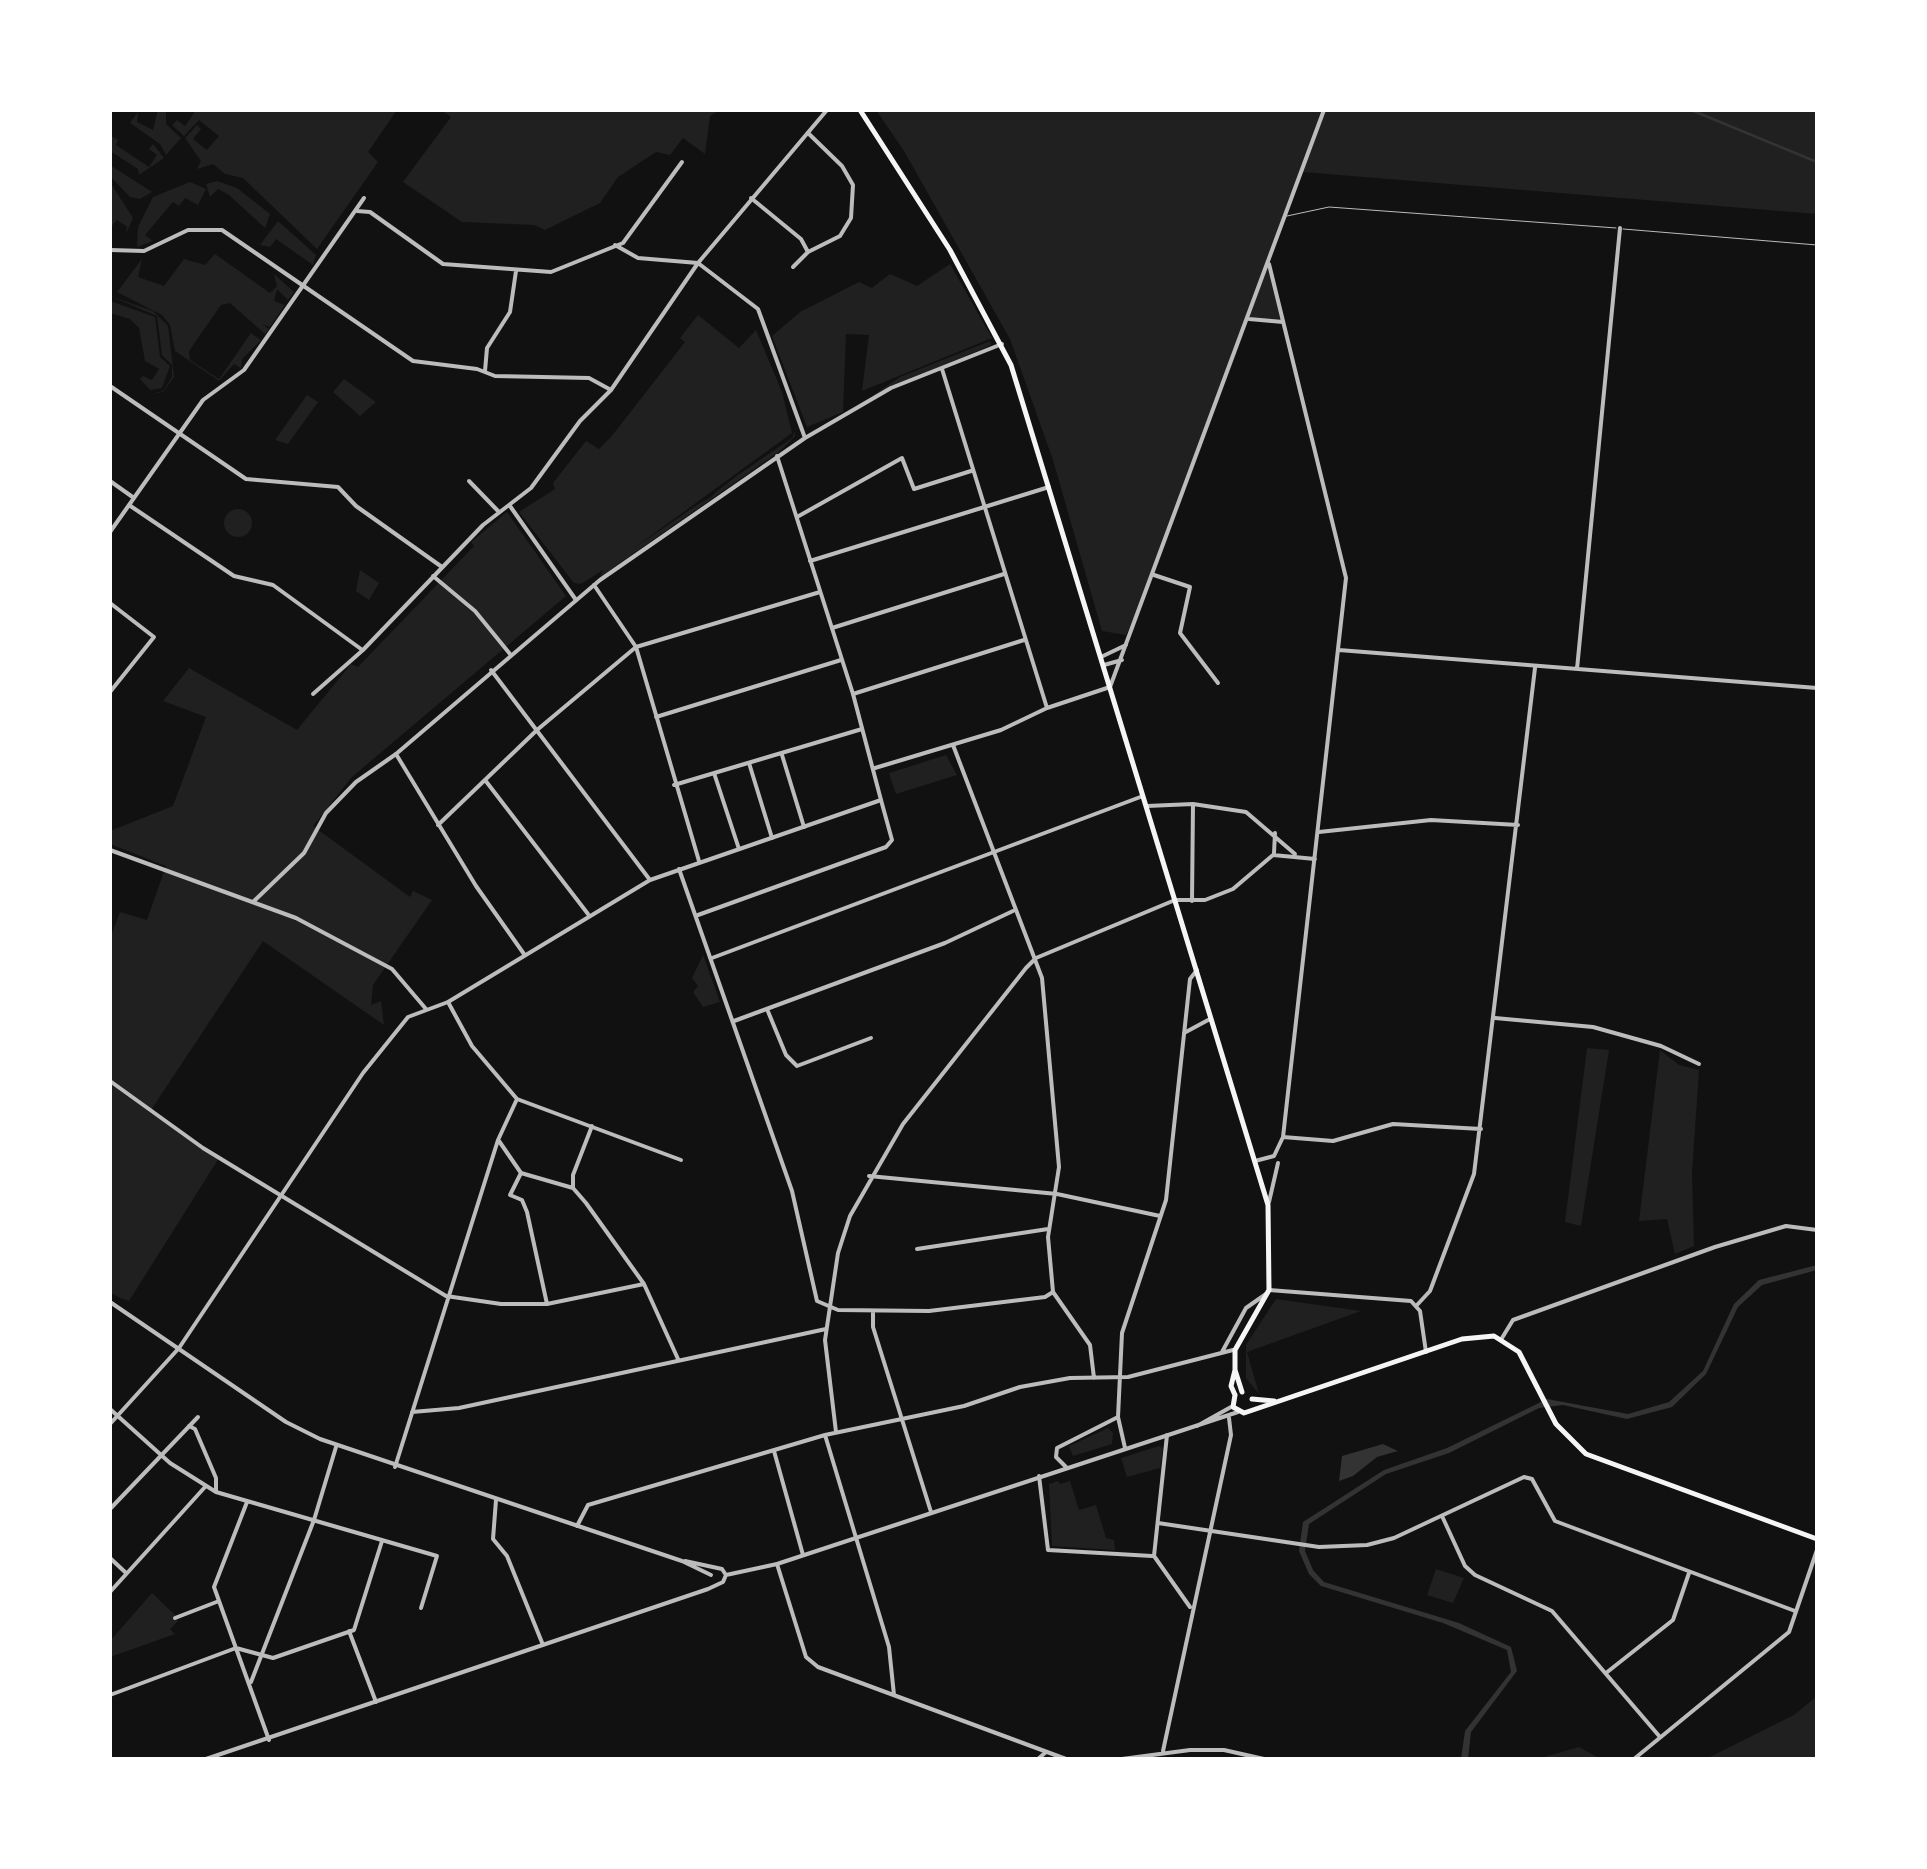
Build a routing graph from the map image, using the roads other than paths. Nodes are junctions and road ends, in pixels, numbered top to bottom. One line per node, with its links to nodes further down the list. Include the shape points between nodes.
1 (827, 110): 4 (street)
2 (860, 110): 22 (main road)
3 (1324, 110): 9 (street)
4 (807, 132): 7 (street); 14 (street, via 854,185 851,218 840,236)
5 (682, 162): 11 (street)
6 (364, 198): 8 (street)
7 (752, 198): 14 (street); 15 (street)
8 (353, 214): 18 (street, via 364,209 443,264); 19 (street)
9 (1287, 216): 10 (lane, via 1329,207); 16 (street)
10 (1620, 228): 12 (lane); 62 (street)
11 (615, 245): 15 (street, via 638,258); 18 (street, via 551,272)
12 (1817, 245)
13 (110, 250): 19 (street, via 142,252 188,230 218,230)
14 (808, 252): 17 (street)
15 (698, 264): 26 (street); 28 (street, via 758,309)
16 (1269, 264): 20 (street); 21 (street)
17 (793, 267)
18 (516, 270): 24 (street, via 510,312 488,348)
19 (304, 284): 24 (street, via 412,361); 27 (street, via 239,374 202,400)
20 (1249, 319): 21 (street); 44 (street)
21 (1283, 322): 55 (street, via 1344,557)
22 (1002, 344): 23 (street); 33 (main road)
23 (942, 368): 28 (street, via 891,388); 30 (street)
24 (485, 371): 26 (street, via 589,378)
25 (110, 386): 27 (street)
26 (611, 390): 36 (street, via 532,488)
27 (178, 434): 34 (street); 42 (street, via 246,480 338,487)
28 (804, 438): 29 (street)
29 (778, 456): 39 (street); 46 (street)
30 (971, 471): 37 (street); 39 (street, via 914,489 902,458)
31 (469, 480): 38 (street)
32 (110, 481): 34 (street)
33 (1049, 487): 37 (street); 57 (main road)
34 (134, 498): 35 (street)
35 (129, 505): 40 (street); 54 (street, via 234,576 273,585)
36 (510, 505): 38 (street); 48 (street)
37 (984, 509): 41 (street); 43 (street)
38 (500, 512): 42 (street)
39 (797, 517): 41 (street)
40 (110, 532)
41 (810, 561): 47 (street)
42 (442, 567): 45 (street)
43 (1004, 573): 50 (street); 51 (street)
44 (1154, 575): 52 (street); 64 (street, via 1190,587 1180,633)
45 (433, 576): 54 (street); 56 (street, via 474,610)
46 (594, 585): 48 (street); 53 (street)
47 (820, 592): 50 (street); 53 (street)
48 (576, 600): 56 (street)
49 (110, 603): 67 (street, via 152,633 149,648)
50 (832, 628): 59 (street)
51 (1024, 640): 69 (street); 70 (street)
52 (1129, 642): 57 (street); 58 (street)
53 (636, 647): 71 (street); 72 (street)
54 (362, 650): 68 (street)
55 (1339, 650): 61 (street); 89 (street)
56 (510, 654): 63 (street)
57 (1101, 657): 60 (main road)
58 (1123, 659): 60 (street); 65 (street)
59 (842, 660): 69 (street); 71 (street)
60 (1104, 666): 65 (main road)
61 (1535, 668): 62 (street); 87 (street)
62 (1577, 669): 66 (street)
63 (491, 670): 72 (street); 75 (street)
64 (1218, 683)
65 (1110, 687): 70 (street); 82 (main road)
66 (1817, 688)
67 (110, 692)
68 (313, 694)
69 (853, 694): 73 (street)
70 (1046, 708): 74 (street)
71 (656, 717): 81 (street)
72 (538, 730): 80 (street); 100 (street)
73 (862, 730): 76 (street); 78 (street)
74 (953, 745): 78 (street); 94 (street)
75 (396, 754): 86 (street); 102 (street, via 356,782 326,813 304,852)
76 (782, 754): 77 (street); 88 (street)
77 (749, 763): 79 (street); 91 (street)
78 (875, 768): 83 (street)
79 (714, 774): 81 (street); 92 (street)
80 (485, 780): 86 (street); 105 (street)
81 (674, 784): 98 (street)
82 (1143, 796): 85 (main road); 94 (street)
83 (881, 800): 88 (street); 106 (street, via 892,840 886,847)
84 (1193, 804): 85 (street); 90 (street, via 1246,812); 103 (street)
85 (1146, 806): 101 (main road)
86 (438, 825): 107 (street)
87 (1518, 825): 89 (street, via 1431,820); 115 (street)
88 (804, 827): 91 (street)
89 (1320, 832): 97 (street)
90 (1274, 833): 95 (street); 96 (street)
91 (772, 838): 92 (street)
92 (738, 848): 98 (street)
93 (110, 850): 102 (street)
94 (992, 851): 104 (street); 108 (street)
95 (1296, 854): 96 (street); 97 (street)
96 (1274, 855): 103 (street, via 1233,889)
97 (1316, 859): 124 (street)
98 (700, 861): 99 (street)
99 (679, 868): 100 (street); 106 (street)
100 (650, 880): 105 (street)
101 (1175, 900): 103 (street); 109 (street); 110 (main road)
102 (252, 902): 112 (street, via 392,969)
103 (1192, 902)
104 (1015, 910): 109 (street); 113 (street)
105 (588, 914): 107 (street)
106 (696, 915): 108 (street)
107 (524, 954): 111 (street)
108 (711, 958): 116 (street)
109 (1036, 958): 130 (street); 132 (street, via 1057,1122)
110 (1198, 970): 114 (main road); 117 (street, via 1190,979)
111 (448, 1002): 112 (street); 121 (street, via 472,1046)
112 (426, 1009): 133 (street, via 392,1030)
113 (768, 1009): 116 (street); 118 (street, via 797,1066)
114 (1212, 1018): 117 (street); 127 (main road)
115 (1495, 1018): 119 (street, via 1593,1026); 123 (street)
116 (734, 1021): 146 (street, via 792,1191 815,1296)
117 (1184, 1033): 135 (street)
118 (870, 1038)
119 (1700, 1064)
120 (110, 1081): 133 (street)
121 (517, 1099): 122 (street); 125 (street)
122 (592, 1126): 126 (street); 131 (street)
123 (1481, 1128): 124 (street, via 1393,1124 1333,1141); 145 (street, via 1467,1200 1430,1292)
124 (1284, 1137): 127 (street, via 1274,1156)
125 (498, 1140): 129 (street); 142 (street)
126 (681, 1160)
127 (1254, 1161): 134 (main road)
128 (1278, 1163): 134 (street)
129 (520, 1174): 131 (street); 144 (street, via 510,1195 527,1212)
130 (869, 1176): 132 (street); 146 (street, via 842,1240)
131 (573, 1188): 139 (street)
132 (1057, 1194): 135 (street); 136 (street)
133 (280, 1196): 142 (street); 150 (street)
134 (1268, 1205): 141 (main road)
135 (1160, 1216): 156 (street, via 1127,1309)
136 (1048, 1229): 138 (street); 140 (street)
137 (1817, 1230): 149 (street, via 1786,1226 1714,1247 1513,1320)
138 (917, 1249)
139 (644, 1284): 144 (street); 154 (street)
140 (1053, 1292): 147 (street, via 929,1312); 155 (street, via 1090,1346)
141 (1268, 1292): 145 (street); 151 (main road); 152 (street, via 1246,1308)
142 (446, 1296): 144 (street); 161 (street)
143 (110, 1302): 150 (street)
144 (547, 1304)
145 (1417, 1305): 153 (street)
146 (828, 1308): 147 (street); 148 (street)
147 (873, 1312): 166 (street)
148 (826, 1329): 154 (street); 171 (street)
149 (1502, 1338): 153 (main road, via 1472,1336); 193 (main road, via 1522,1356 1568,1440 1599,1460)
150 (178, 1348): 163 (street); 174 (street, via 286,1422)
151 (1235, 1350): 152 (street); 157 (main road)
152 (1222, 1352): 156 (street)
153 (1426, 1352): 158 (main road, via 1274,1402)
154 (678, 1359): 161 (street, via 459,1408)
155 (1094, 1378): 156 (street); 166 (street, via 1020,1387)
156 (1118, 1378): 165 (street)
157 (1239, 1394): 158 (main road); 159 (main road)
158 (1252, 1403): 162 (main road)
159 (1232, 1406): 162 (main road); 170 (street)
160 (110, 1409): 163 (street)
161 (412, 1412): 178 (street)
162 (1238, 1412): 167 (street)
163 (118, 1416): 168 (street); 177 (street)
164 (198, 1417): 169 (street)
165 (1118, 1417): 175 (street); 179 (street, via 1057,1448)
166 (902, 1418): 171 (street); 186 (street)
167 (1229, 1418): 170 (street); 191 (street)
168 (110, 1424)
169 (189, 1426): 177 (street); 182 (street, via 216,1478)
170 (1197, 1426): 172 (street)
171 (836, 1432): 173 (street)
172 (1168, 1434): 175 (street); 189 (street)
173 (826, 1435): 176 (street); 192 (street)
174 (336, 1447): 178 (street); 188 (street)
175 (1125, 1448): 179 (street)
176 (774, 1451): 190 (street, via 588,1506); 196 (street)
177 (160, 1455): 181 (street); 185 (street)
178 (395, 1467): 183 (street)
179 (1066, 1467): 180 (street)
180 (1039, 1476): 186 (street); 197 (street, via 1048,1550)
181 (206, 1487): 182 (street); 203 (street)
182 (216, 1492): 184 (street)
183 (496, 1500): 190 (street); 214 (street, via 493,1538)
184 (247, 1502): 188 (street); 208 (street, via 214,1588)
185 (110, 1509)
186 (931, 1512): 192 (street)
187 (1442, 1516): 191 (street, via 1394,1538 1343,1548); 202 (street, via 1524,1477 1532,1479 1555,1521); 217 (street, via 1474,1575 1552,1610)
188 (314, 1520): 194 (street); 216 (street)
189 (1158, 1523): 191 (street); 197 (street)
190 (577, 1526): 199 (street)
191 (1212, 1528): 210 (street)
192 (857, 1537): 196 (street); 219 (street, via 889,1647)
193 (1817, 1539)
194 (382, 1541): 209 (street, via 437,1556); 213 (street)
195 (1817, 1550): 211 (street)
196 (803, 1556): 200 (street)
197 (1154, 1556): 210 (street)
198 (110, 1558): 203 (street)
199 (682, 1561): 201 (street); 204 (street)
200 (777, 1564): 205 (street); 219 (street, via 806,1657)
201 (717, 1569): 204 (street); 205 (street)
202 (1690, 1571): 211 (street); 217 (street, via 1673,1620)
203 (126, 1574): 207 (street)
204 (712, 1575): 206 (street)
205 (726, 1575): 206 (street)
206 (715, 1583): 214 (street)
207 (110, 1592)
208 (219, 1601): 212 (street); 215 (street)
209 (421, 1608)
210 (1191, 1609): 224 (street)
211 (1795, 1611): 222 (street, via 1789,1632)
212 (175, 1618)
213 (350, 1631): 216 (street); 221 (street)
214 (544, 1645): 221 (street)
215 (236, 1648): 216 (street); 218 (street); 220 (street)
216 (263, 1656): 218 (street)
217 (1606, 1674): 222 (street)
218 (250, 1684): 223 (street)
219 (894, 1695): 225 (street)
220 (110, 1696)
221 (376, 1703): 223 (street)
222 (1660, 1738): 231 (street)
223 (269, 1740): 226 (street)
224 (1164, 1750): 229 (street); 230 (street, via 1224,1750)
225 (1046, 1752): 227 (street); 228 (street)
226 (206, 1759)
227 (1038, 1759)
228 (1066, 1759)
229 (1122, 1759)
230 (1264, 1759)
231 (1634, 1759)

